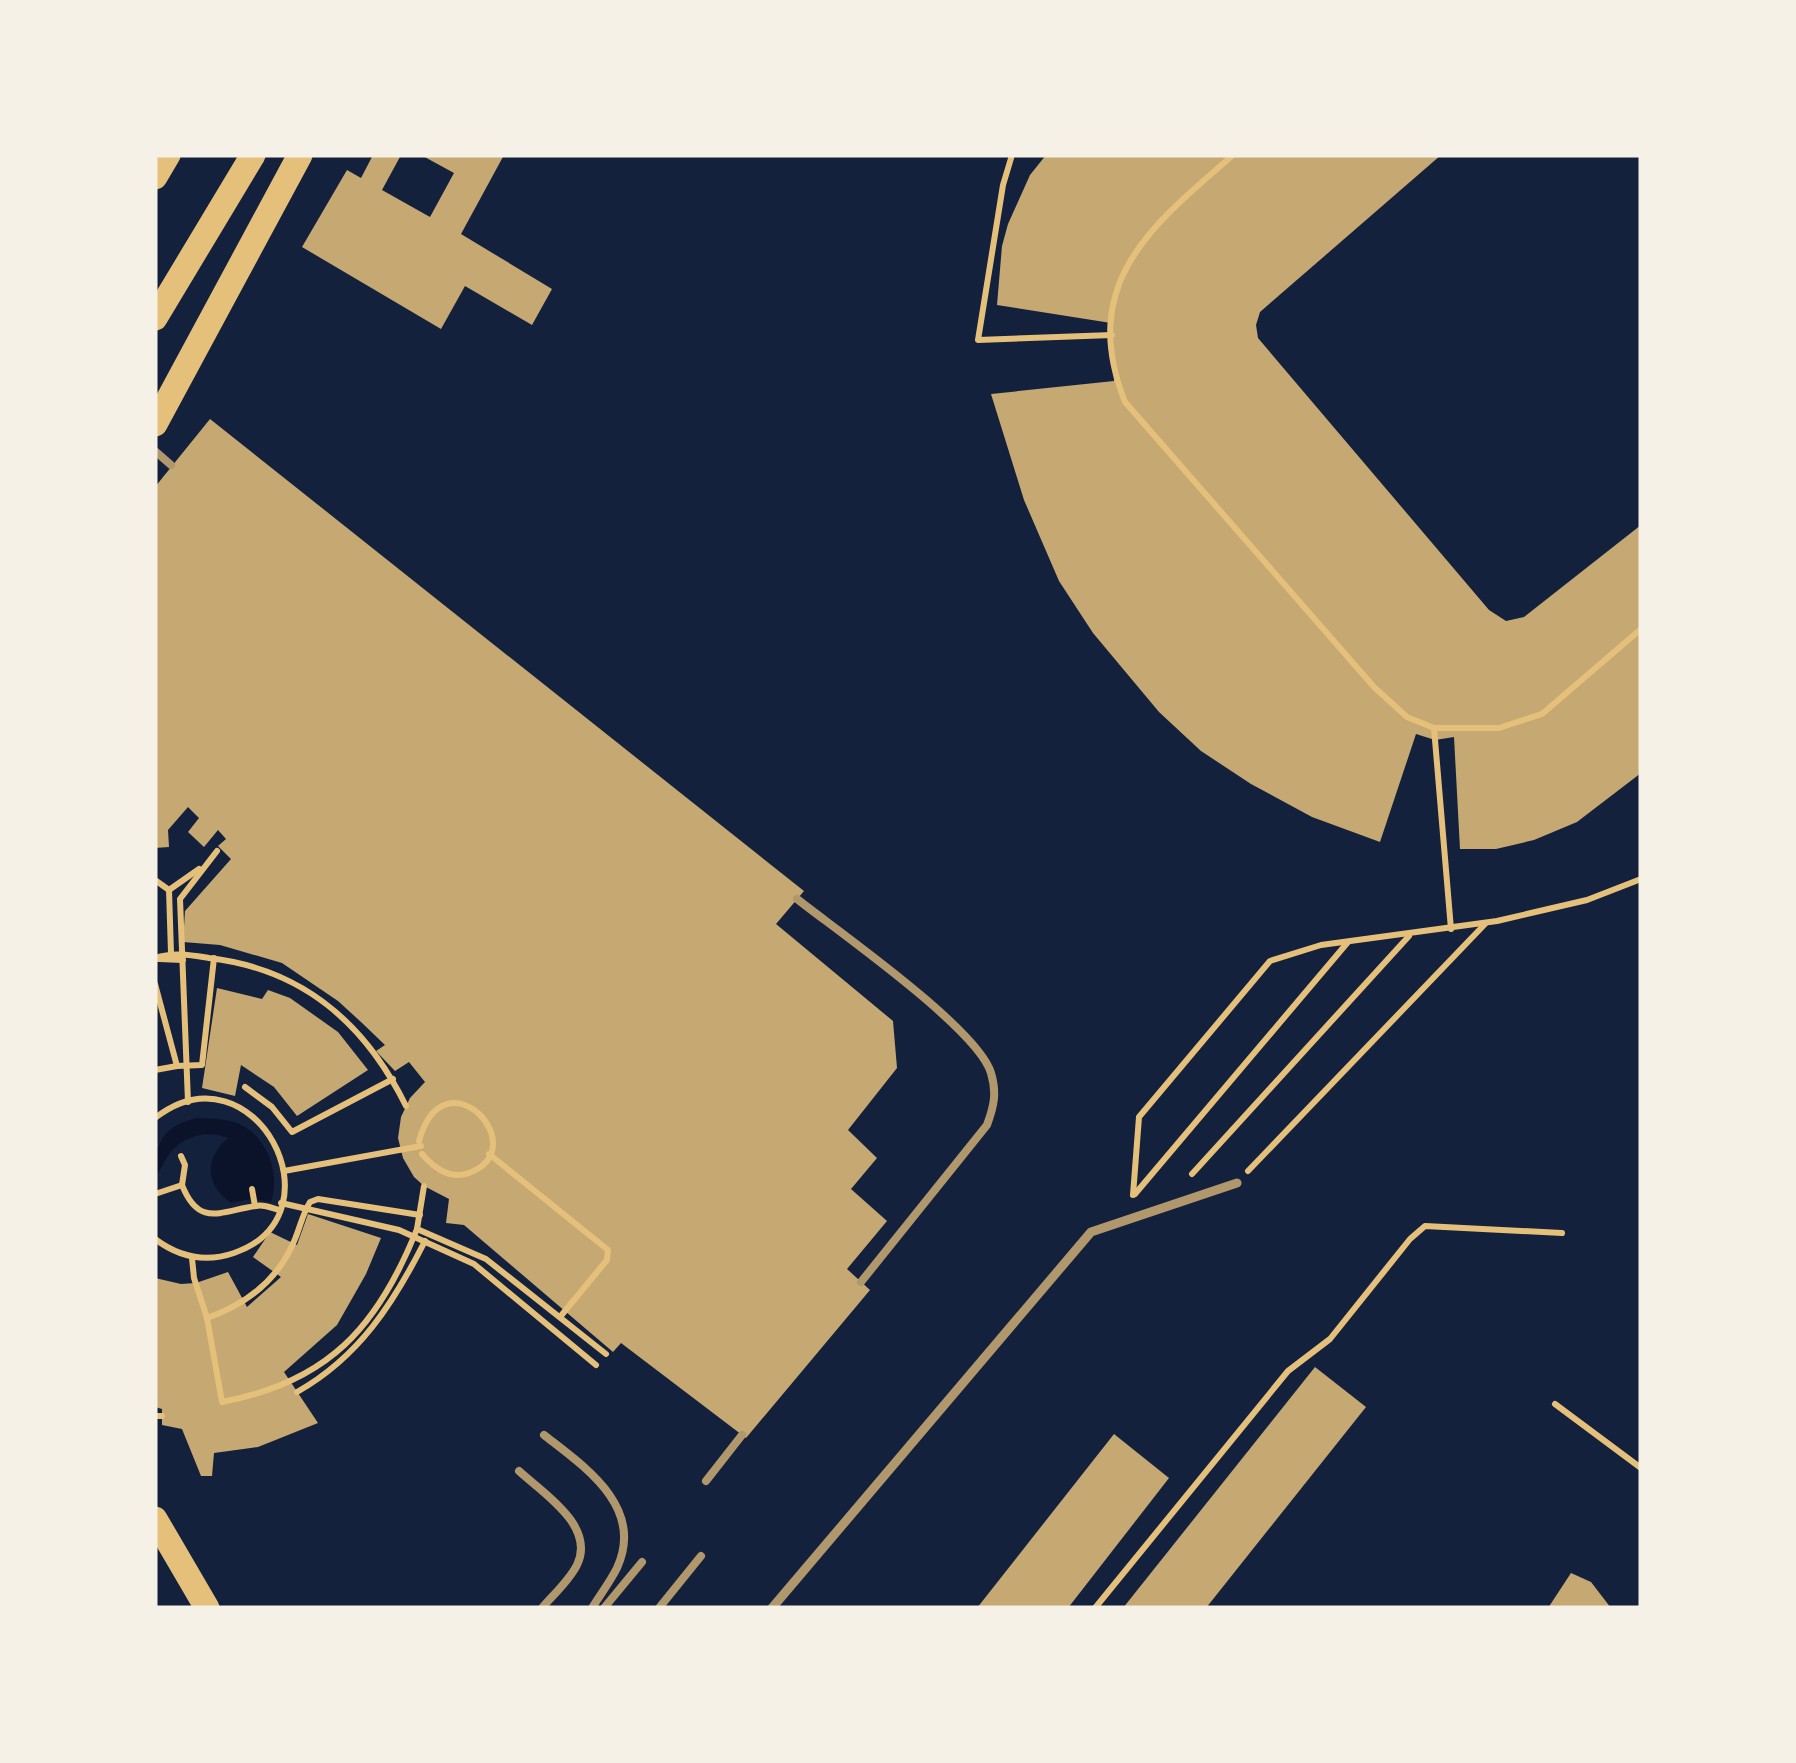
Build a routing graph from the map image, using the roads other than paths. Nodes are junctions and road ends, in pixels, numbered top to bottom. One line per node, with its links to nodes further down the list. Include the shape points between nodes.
1 (168, 155): 4 (main road)
2 (253, 155): 5 (main road)
3 (300, 155): 6 (main road)
4 (155, 176)
5 (155, 318)
6 (155, 424)
7 (155, 450): 8 (lane)
8 (172, 465)
9 (797, 899): 11 (lane, via 960,1027 991,1069 996,1100 987,1125)
10 (1236, 1183): 24 (street, via 1091,1232)
11 (861, 1282)
12 (544, 1435): 21 (lane, via 594,1474 616,1502 624,1534 618,1566)
13 (742, 1435): 15 (lane)
14 (519, 1471): 20 (lane, via 576,1527 582,1546 578,1563)
15 (706, 1481)
16 (155, 1519): 19 (main road)
17 (701, 1556): 23 (lane)
18 (642, 1562): 22 (lane)
19 (206, 1608)
20 (542, 1608)
21 (592, 1608)
22 (604, 1608)
23 (658, 1608)
24 (772, 1608)

